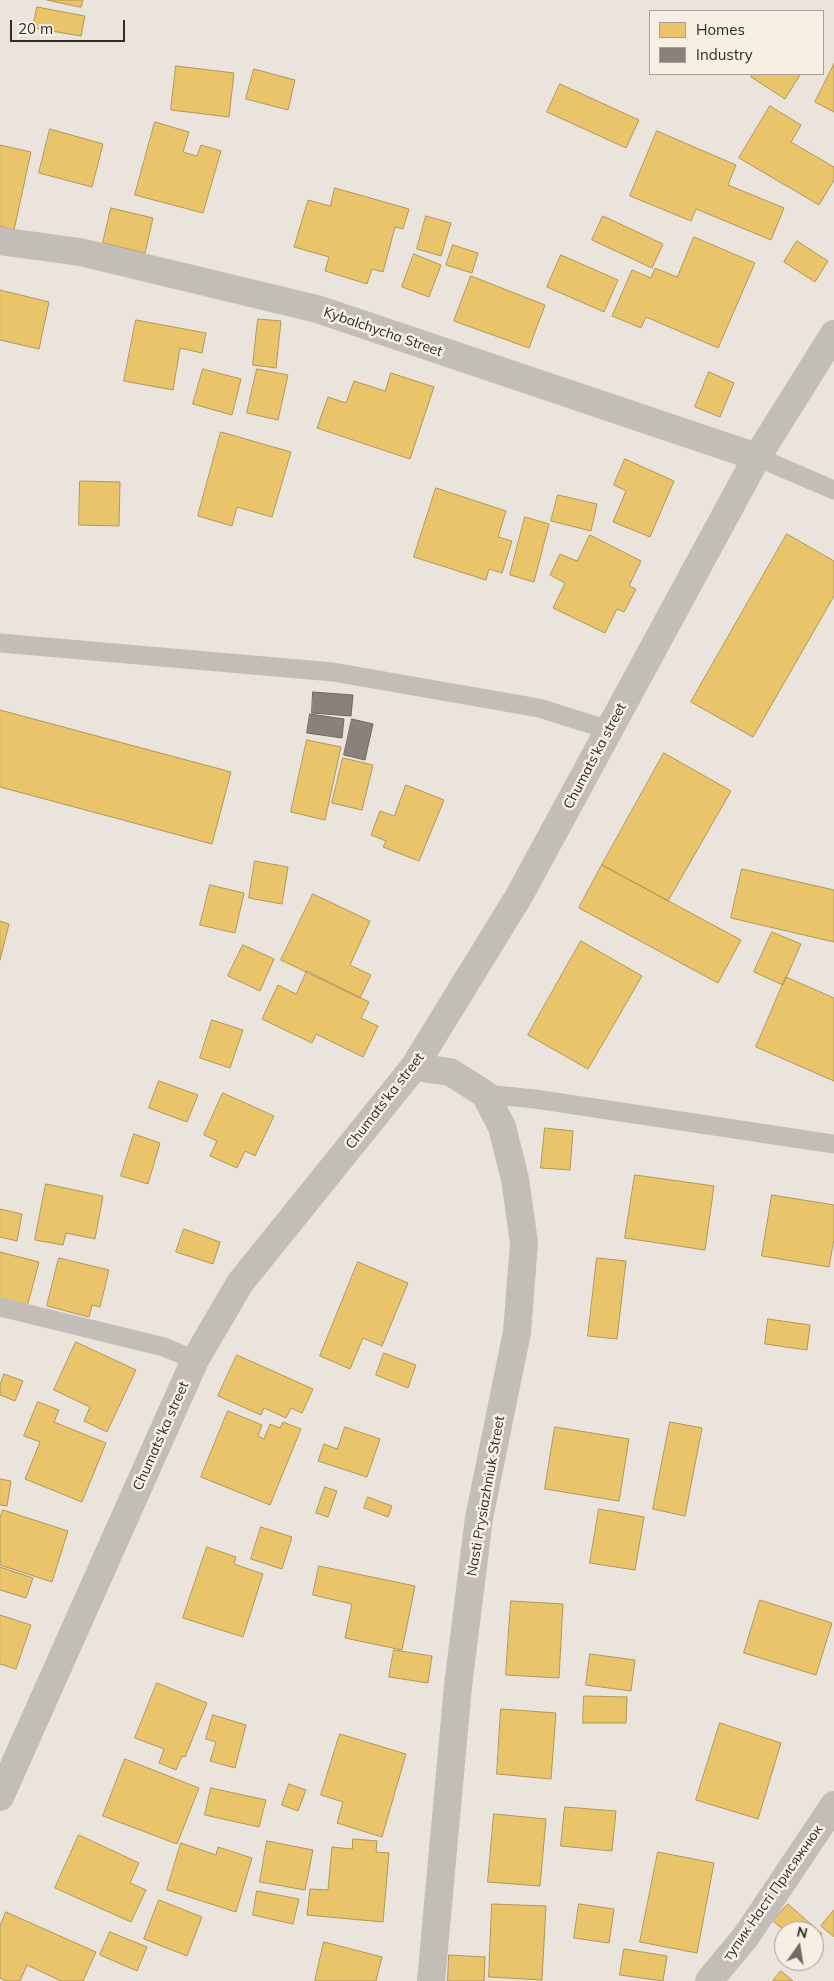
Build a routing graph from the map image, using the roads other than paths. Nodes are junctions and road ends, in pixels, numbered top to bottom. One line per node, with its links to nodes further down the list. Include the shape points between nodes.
1 (0, 240): 3 (street, Kybalchycha Street, via 80,252 317,310)
2 (834, 334): 3 (street, Chumats'ka street)
3 (757, 457): 4 (lane); 6 (street, Chumats'ka street)
4 (834, 490)
5 (0, 643): 6 (lane, via 333,672 539,708)
6 (609, 730): 7 (street, Chumats'ka street, via 519,896)
7 (414, 1067): 8 (street, via 450,1072); 11 (street, Chumats'ka street, via 240,1283)
8 (485, 1094): 9 (lane); 15 (street, Nasti Prysiazhniuk Street, via 502,1127 516,1179 524,1243 516,1332 479,1518 459,1677)
9 (834, 1144)
10 (0, 1307): 11 (lane, via 164,1347)
11 (194, 1360): 12 (street, Chumats'ka street)
12 (6, 1766): 13 (street, Chumats'ka street)
13 (0, 1796)
14 (834, 1805): 16 (street, тупик Насті Присяжнюк, via 747,1935)
15 (431, 1981)
16 (710, 1981)

